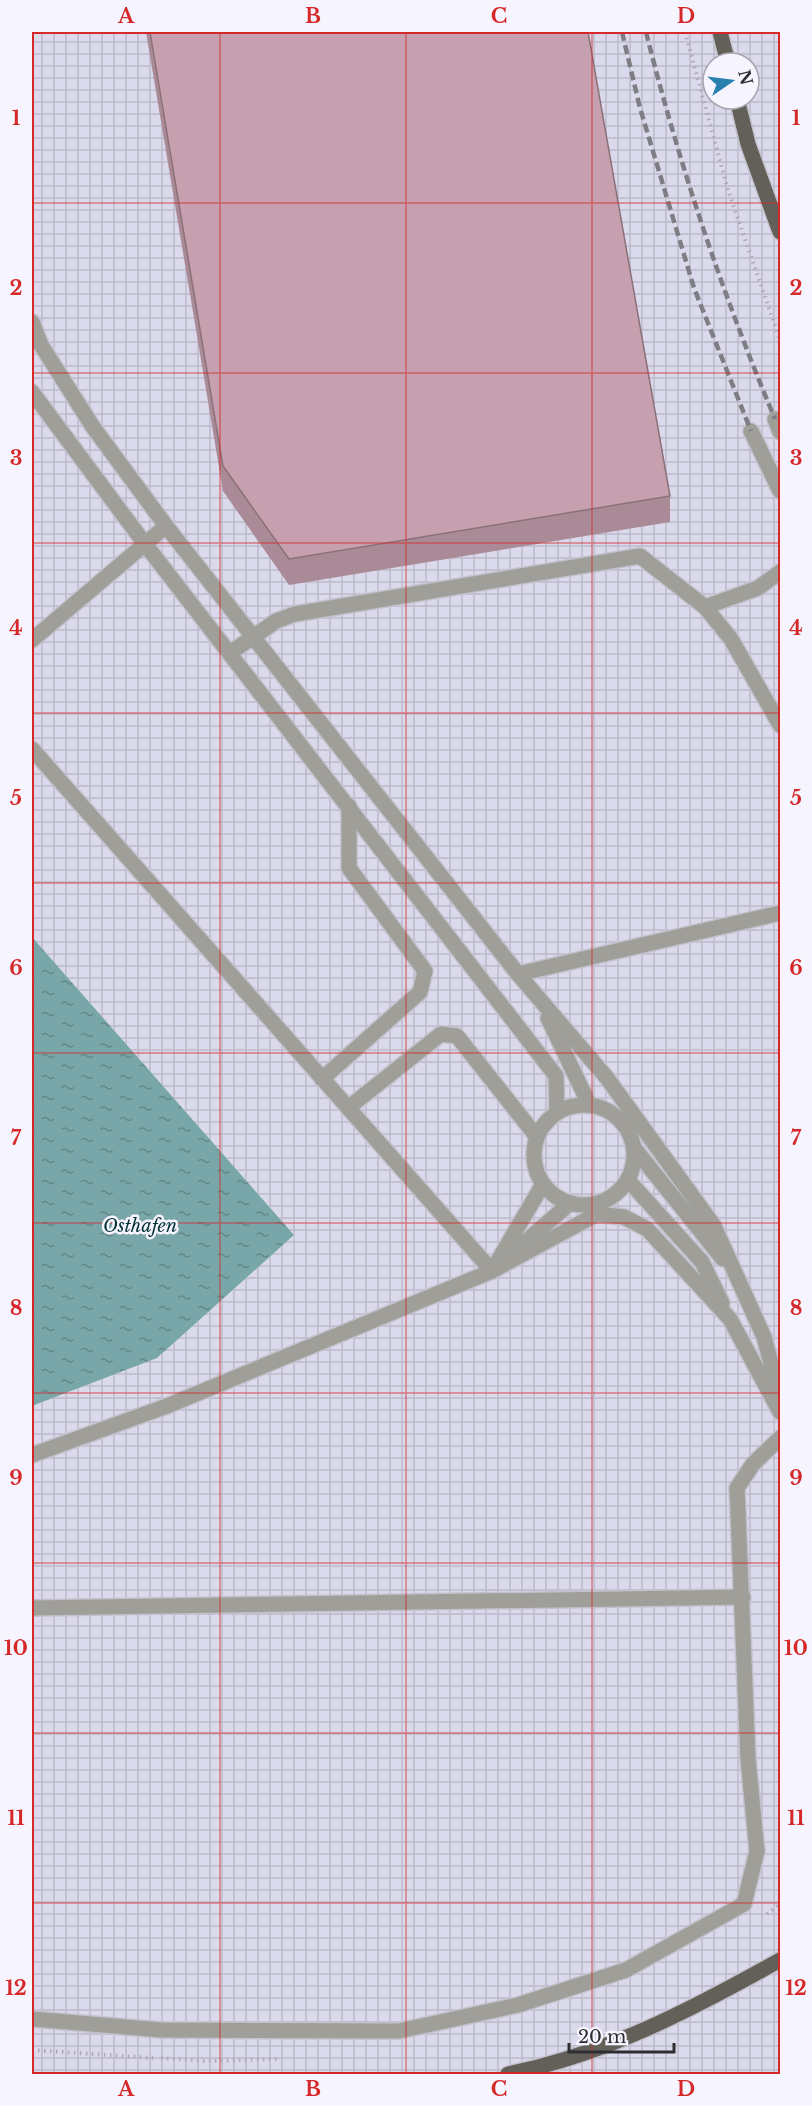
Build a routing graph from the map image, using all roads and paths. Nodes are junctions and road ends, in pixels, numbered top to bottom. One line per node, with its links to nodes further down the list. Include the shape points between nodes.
1 (685, 32): 7 (path, via 728,190)
2 (720, 32): 3 (main road)
3 (725, 51)
4 (740, 111): 5 (main road)
5 (780, 232)
6 (32, 322): 11 (lane, via 41,345 93,427)
7 (780, 340)
8 (32, 393): 12 (lane)
9 (751, 431): 10 (lane)
10 (780, 491)
11 (166, 526): 12 (lane); 15 (lane)
12 (145, 544): 16 (lane); 17 (lane)
13 (780, 572): 14 (lane, via 758,588)
14 (705, 607): 15 (lane, via 640,556 296,614); 18 (lane, via 730,639)
15 (253, 636): 17 (lane); 22 (lane)
16 (32, 640)
17 (230, 653): 20 (lane)
18 (780, 725)
19 (32, 749): 24 (lane)
20 (349, 806): 24 (lane, via 349,868 425,971 420,992); 27 (lane, via 556,1076)
21 (780, 913): 22 (lane)
22 (518, 974): 23 (lane)
23 (538, 999): 25 (lane); 34 (lane, via 607,1078 658,1147 714,1226)
24 (322, 1079): 26 (lane)
25 (589, 1104): 27 (lane); 29 (lane, via 619,1118)
26 (348, 1108): 28 (lane, via 441,1034 457,1036); 33 (lane)
27 (557, 1112): 28 (lane)
28 (537, 1137): 31 (lane, via 535,1161)
29 (634, 1148): 30 (lane); 34 (lane)
30 (628, 1180): 32 (lane, via 603,1202 586,1206); 35 (lane, via 702,1262)
31 (543, 1185): 32 (lane); 33 (lane)
32 (570, 1203): 33 (lane)
33 (492, 1271): 35 (lane, via 597,1214 624,1216 647,1229); 39 (lane, via 167,1406)
34 (740, 1280): 36 (lane, via 764,1337)
35 (730, 1319): 37 (lane)
36 (780, 1397)
37 (780, 1412)
38 (780, 1438): 40 (lane, via 753,1464 737,1488)
39 (32, 1455)
40 (743, 1597): 41 (lane); 43 (lane, via 748,1759 757,1851 744,1904 626,1970 518,2005 399,2031 161,2030)
41 (32, 1608)
42 (780, 1960): 44 (main road, via 706,2002 625,2040)
43 (32, 2019)
44 (508, 2074)

